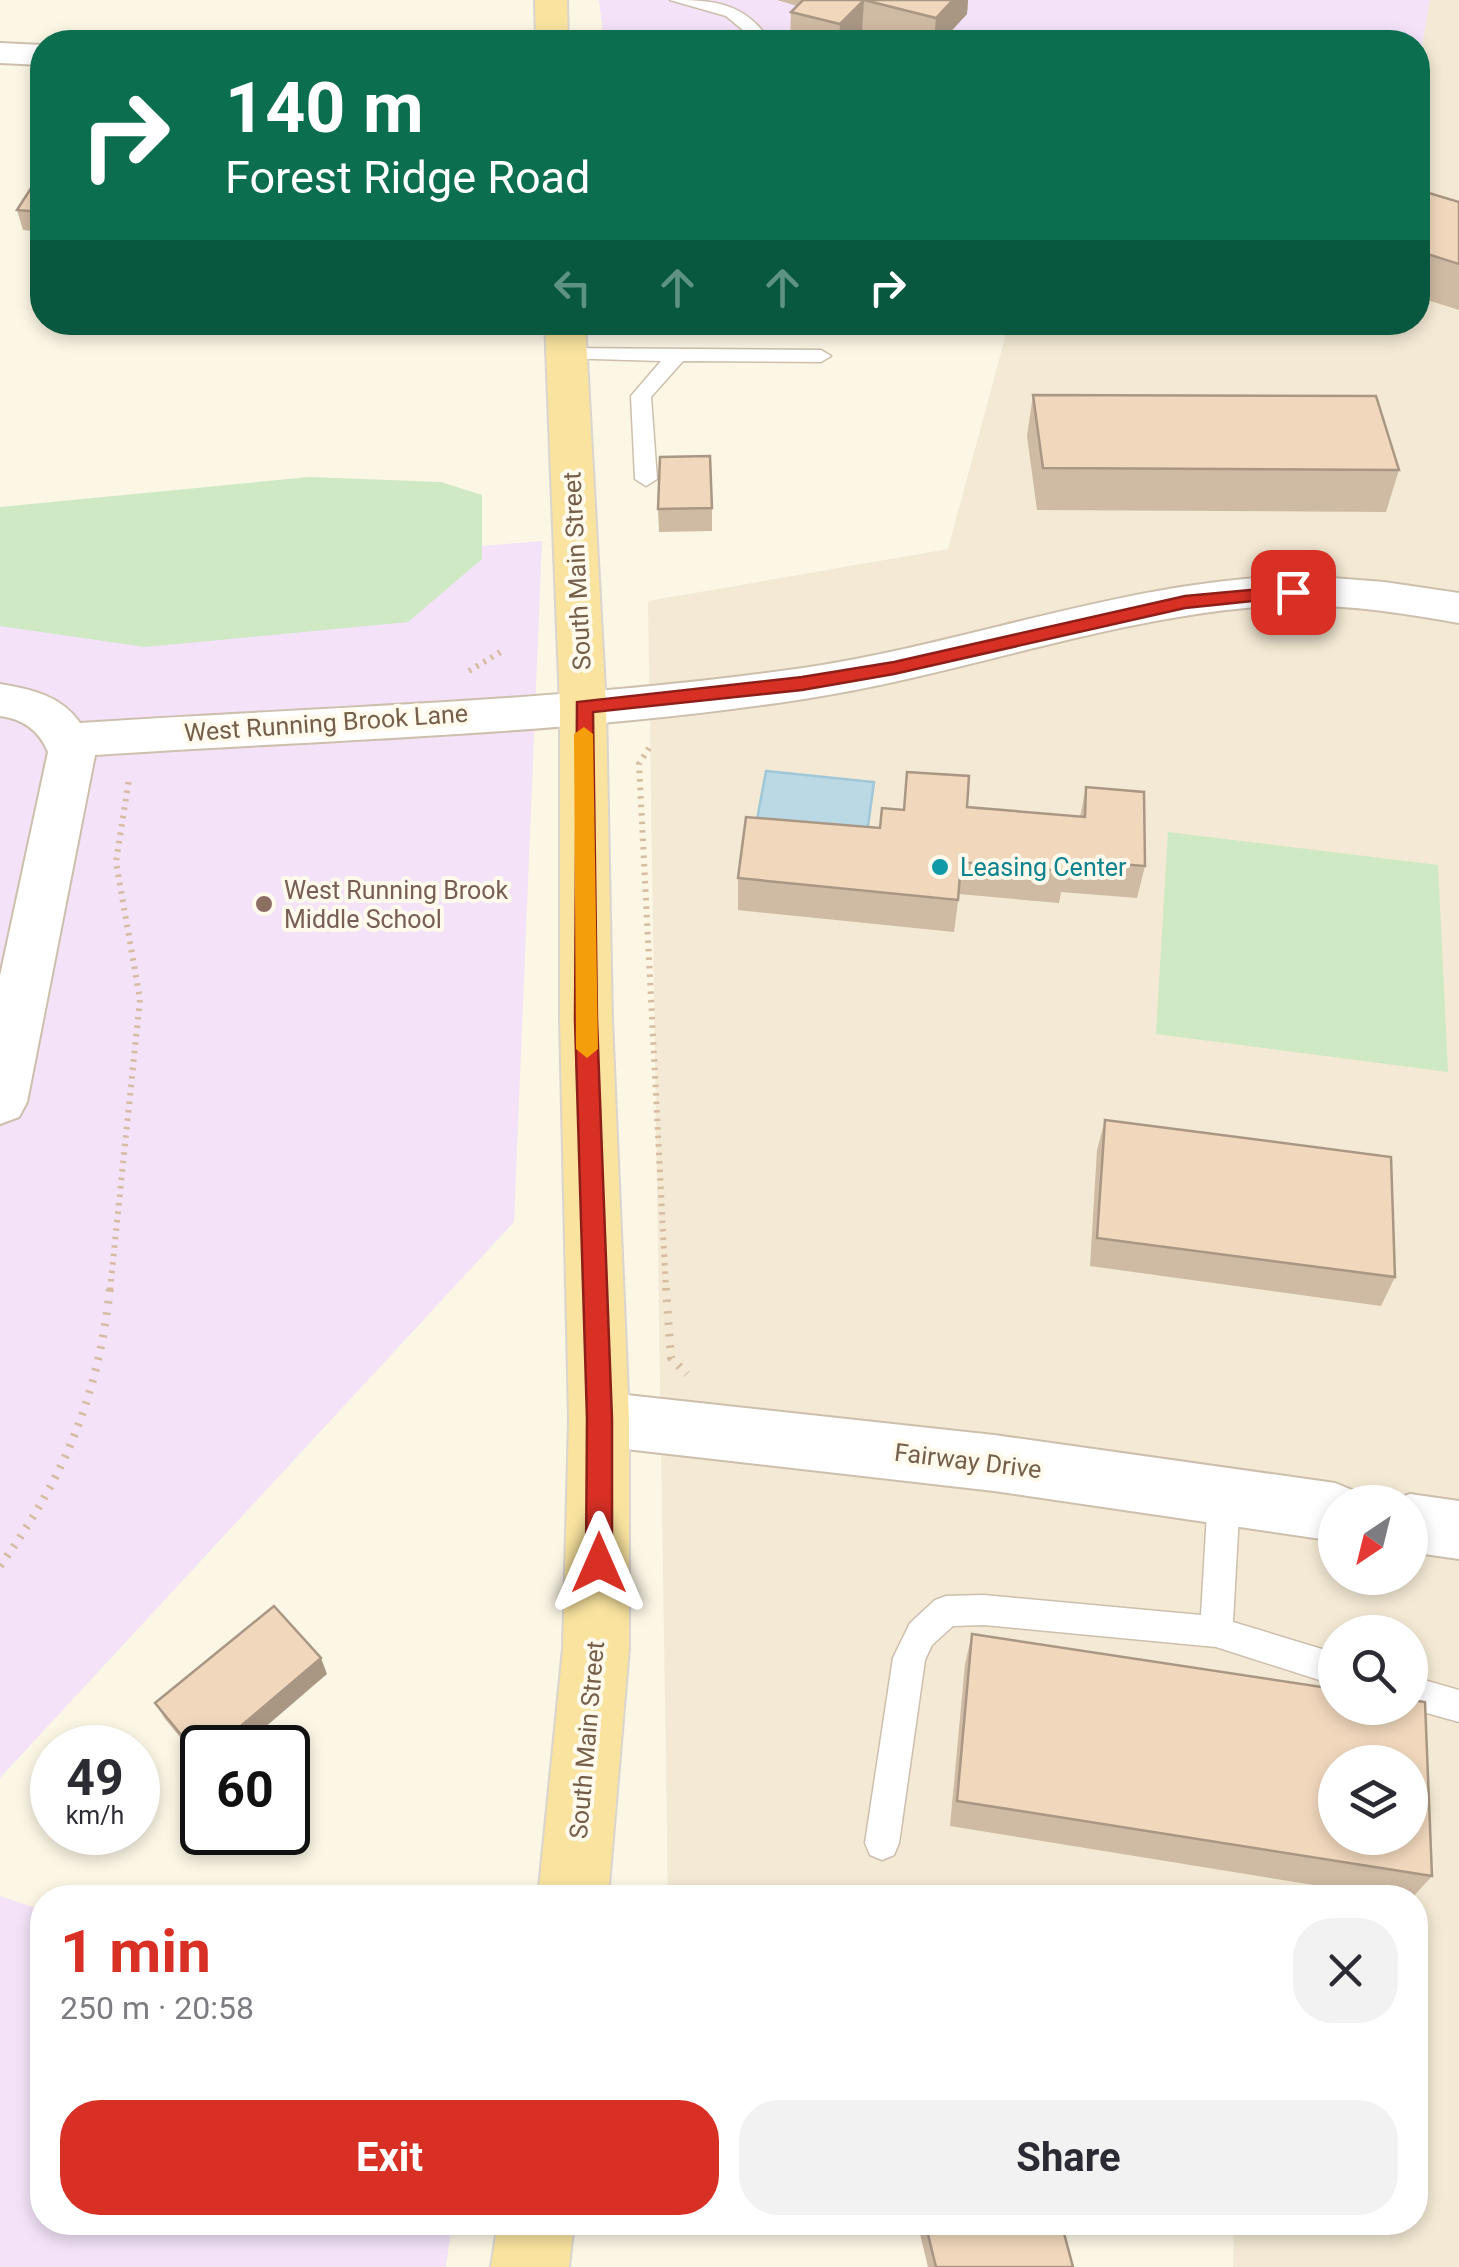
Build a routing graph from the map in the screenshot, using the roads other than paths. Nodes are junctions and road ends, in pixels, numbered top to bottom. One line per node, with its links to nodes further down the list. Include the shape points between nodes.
1 (551, 0): 3 (main road)
2 (678, 0): 4 (lane, via 744,16)
3 (552, 30)
4 (754, 30)
5 (0, 53): 6 (street)
6 (30, 54)
7 (566, 338): 8 (lane); 13 (main road, South Main Street)
8 (676, 355): 9 (lane); 10 (lane, via 641,396)
9 (821, 356)
10 (646, 479)
11 (1459, 608): 13 (street, West Running Brook Lane, via 1328,592 1258,592 1107,618 894,668)
12 (0, 700): 14 (street, via 49,715)
13 (584, 707): 14 (street, West Running Brook Lane); 16 (main road, South Main Street)
14 (68, 740): 15 (street, via 72,752)
15 (0, 1102)
16 (599, 1419): 17 (street, Fairway Drive, via 994,1462); 26 (main road, South Main Street, via 596,1648)
17 (1224, 1496): 18 (street, Fairway Drive); 21 (lane)
18 (1318, 1510)
19 (1428, 1526): 20 (street)
20 (1459, 1530)
21 (1216, 1632): 22 (lane); 25 (lane, via 946,1611 921,1634 910,1658)
22 (1318, 1664)
23 (1428, 1697): 24 (lane)
24 (1459, 1706)
25 (882, 1844)
26 (575, 1885)
27 (534, 2235): 28 (main road)
28 (530, 2267)

